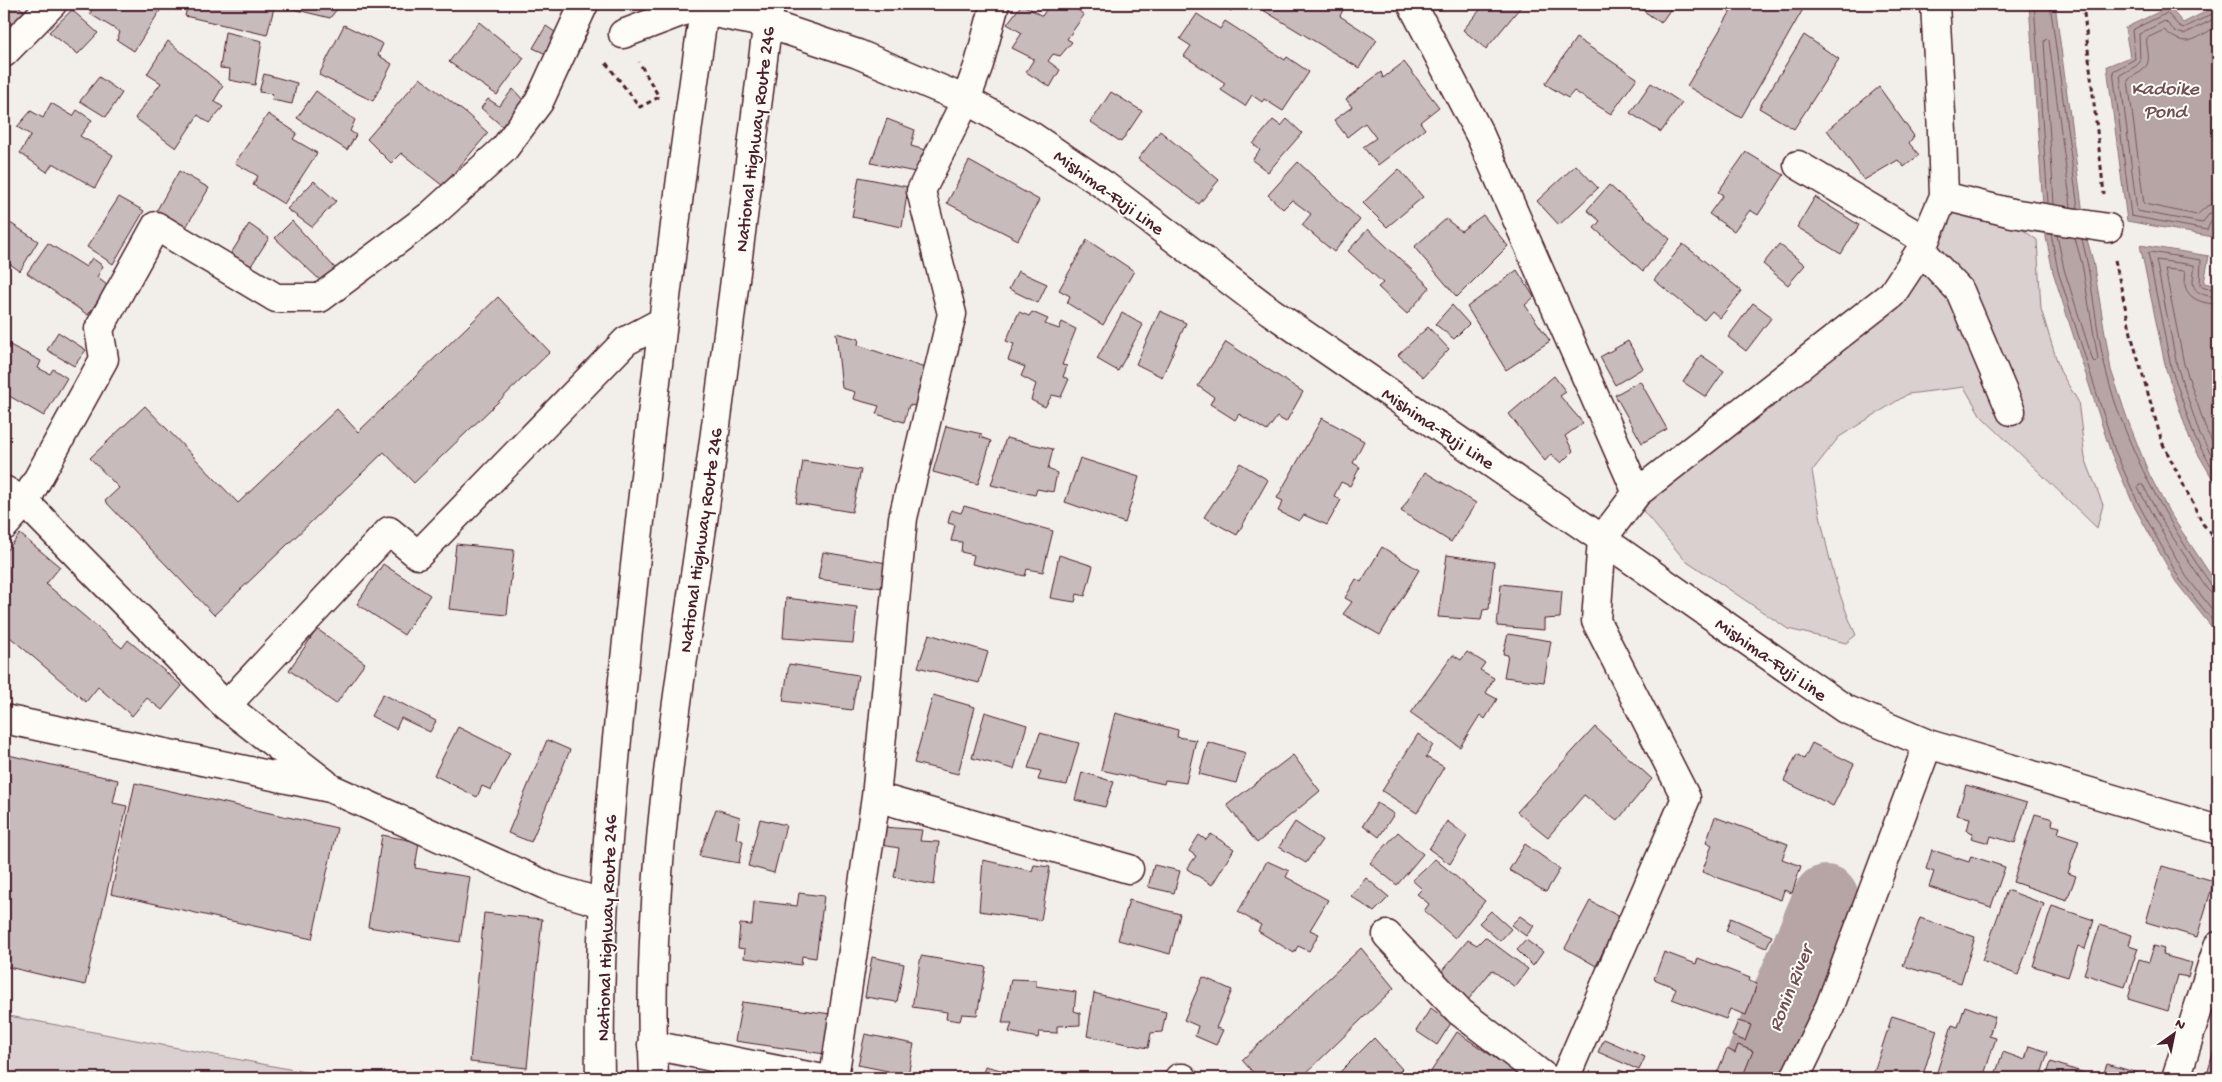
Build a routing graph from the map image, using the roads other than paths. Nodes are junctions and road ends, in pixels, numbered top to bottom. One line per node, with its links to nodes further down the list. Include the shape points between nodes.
1 (52, 4): 10 (main road)
2 (584, 4): 19 (main road, via 539,102 504,149 431,215 320,298 276,298 156,226 99,329 104,359)
3 (671, 4): 7 (main road, Mishima-Fuji Line)
4 (995, 4): 11 (main road)
5 (1412, 4): 18 (main road, via 1480,135)
6 (1935, 4): 13 (main road)
7 (707, 5): 8 (main road, Mishima-Fuji Line); 9 (main road); 16 (main road, National Highway Route 246)
8 (767, 11): 11 (main road, Mishima-Fuji Line); 32 (main road, National Highway Route 246, via 717,420 676,701 654,946)
9 (623, 34)
10 (4, 54)
11 (966, 100): 21 (main road, Mishima-Fuji Line, via 1033,137 1104,185 1270,311); 26 (main road, via 921,191 952,314 902,518)
12 (1798, 165): 15 (main road)
13 (1944, 196): 14 (main road, via 2012,213); 15 (main road)
14 (2108, 228)
15 (1923, 245): 17 (main road, via 1960,291); 18 (main road, via 1892,294)
16 (662, 322): 22 (main road, via 626,341 418,555 389,531); 29 (main road, National Highway Route 246, via 614,756)
17 (2010, 411)
18 (1637, 493): 21 (main road)
19 (15, 496): 20 (main road); 22 (main road, via 121,596)
20 (4, 526)
21 (1602, 539): 24 (main road, Mishima-Fuji Line, via 1845,709); 40 (main road, via 1596,621 1686,798)
22 (226, 706): 25 (main road)
23 (4, 719): 25 (main road)
24 (1928, 744): 27 (main road, Mishima-Fuji Line); 41 (main road, via 1830,1006)
25 (330, 788): 29 (main road, via 552,888)
26 (876, 797): 28 (main road); 36 (main road)
27 (2218, 830)
28 (1129, 869)
29 (602, 903): 33 (main road, National Highway Route 246)
30 (1387, 935): 39 (main road, via 1460,1012)
31 (2218, 946): 42 (main road)
32 (652, 1045): 34 (main road, National Highway Route 246); 35 (main road)
33 (600, 1078)
34 (654, 1078)
35 (818, 1078)
36 (834, 1078)
37 (1179, 1078): 38 (main road)
38 (1183, 1078)
39 (1546, 1078)
40 (1565, 1078)
41 (1795, 1078)
42 (2176, 1078)

